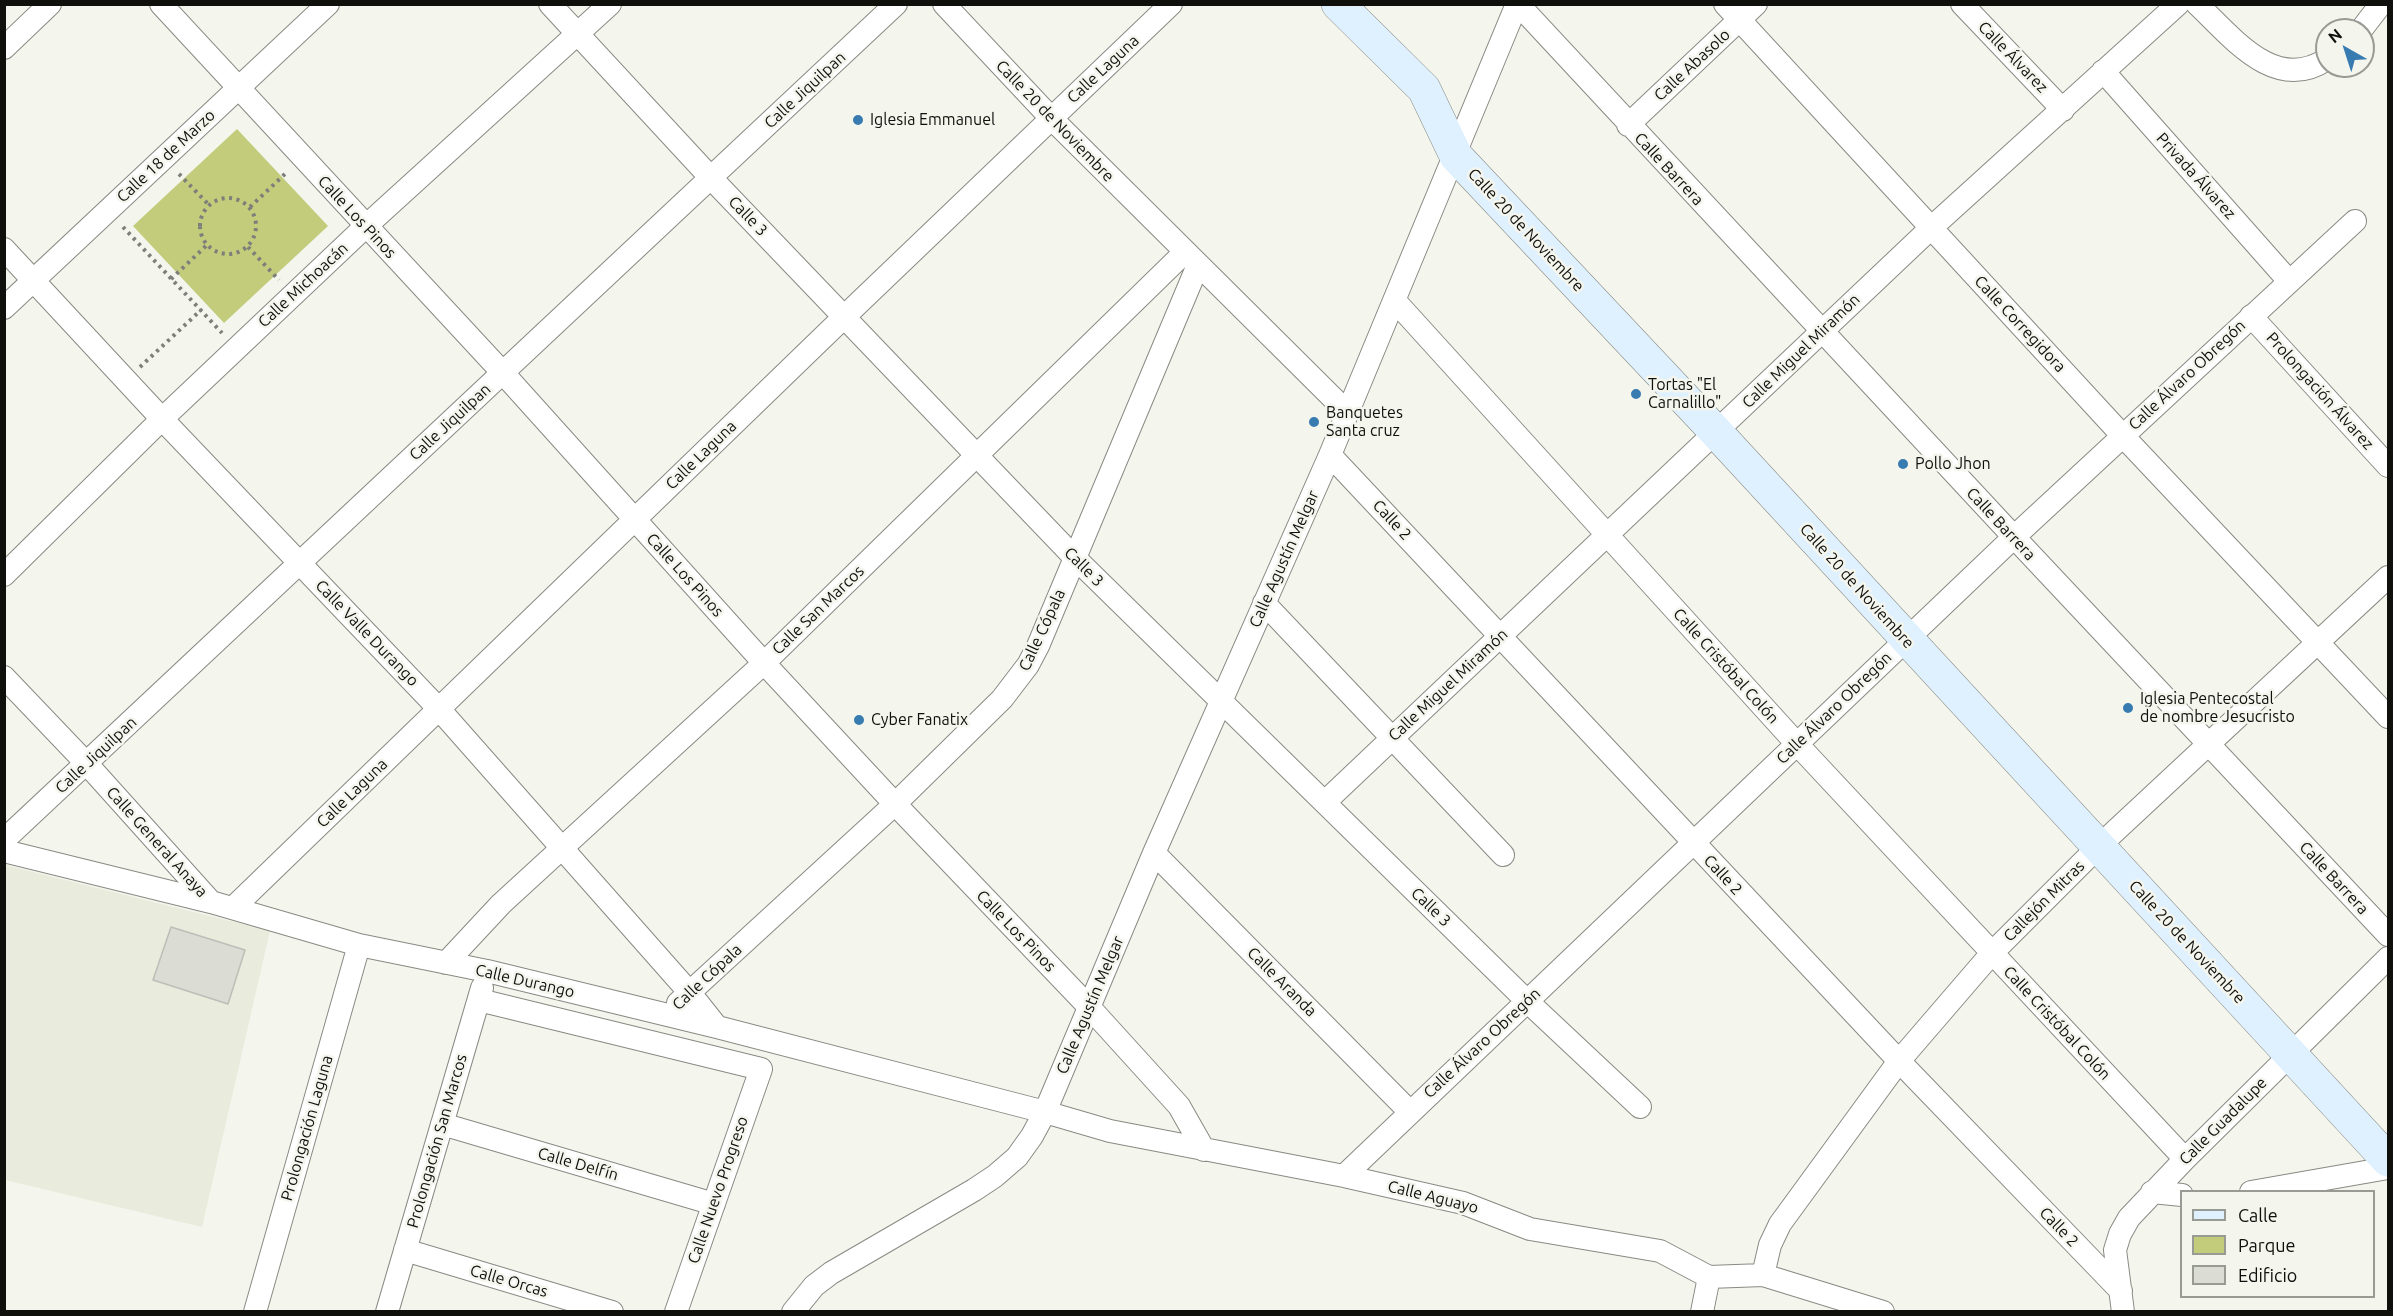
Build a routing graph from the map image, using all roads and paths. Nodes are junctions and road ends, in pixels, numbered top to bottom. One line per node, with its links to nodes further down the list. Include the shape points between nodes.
1 (50, 4): 19 (street)
2 (160, 4): 22 (street, Calle Los Pinos)
3 (328, 4): 22 (street, Calle 18 de Marzo)
4 (550, 4): 18 (street, Calle 3)
5 (610, 4): 18 (street, Calle Michoacán)
6 (896, 4): 29 (street, Calle Jiquilpan)
7 (944, 4): 24 (street, Calle 20 de Noviembre)
8 (1171, 4): 24 (street, Calle Laguna)
9 (1338, 4): 26 (street, Calle 20 de Noviembre, via 1424,89)
10 (1517, 4): 25 (street, Calle Barrera); 26 (street, Calle Agustín Melgar)
11 (1756, 4): 16 (street, Calle Abasolo)
12 (1962, 4): 23 (street, Calle Álvarez)
13 (2178, 4): 21 (street, Calle Miguel Miramón)
14 (2197, 4): 20 (street, via 2265,63 2282,70 2302,71)
15 (2381, 4): 17 (street)
16 (1732, 12): 25 (street, Calle Abasolo); 38 (street, Calle Corregidora)
17 (2370, 18)
18 (578, 36): 29 (street, Calle 3); 37 (street, Calle Michoacán)
19 (4, 48)
20 (2315, 65)
21 (2103, 71): 23 (street, Calle Miguel Miramón); 48 (street, Privada Álvarez)
22 (239, 88): 37 (street, Calle Los Pinos); 46 (street, Calle 18 de Marzo)
23 (2063, 110): 38 (street, Calle Miguel Miramón)
24 (1051, 118): 43 (street, Calle 20 de Noviembre); 54 (street, Calle Laguna)
25 (1628, 125): 56 (street, Calle Barrera)
26 (1456, 156): 50 (street, Calle Agustín Melgar); 63 (street, Calle 20 de Noviembre)
27 (188, 166): 28 (path)
28 (179, 174): 30 (path); 32 (path)
29 (711, 178): 54 (street, Calle 3); 60 (street, Calle Jiquilpan)
30 (171, 181)
31 (293, 181): 33 (path, via 286,173)
32 (209, 205): 33 (path, via 225,197); 40 (path, via 200,220)
33 (250, 207): 41 (path, via 257,223)
34 (131, 219): 36 (path)
35 (2355, 220): 48 (street, Calle Álvaro Obregón)
36 (123, 226): 39 (path); 45 (path)
37 (366, 226): 60 (street, Calle Los Pinos); 62 (street, Calle Michoacán)
38 (1931, 228): 56 (street, Calle Miguel Miramón); 64 (street, Calle Corregidora)
39 (114, 234)
40 (207, 245): 41 (path, via 223,254); 45 (path)
41 (248, 247): 47 (path)
42 (4, 249): 46 (street, Calle Valle Durango)
43 (1191, 258): 61 (street, Calle 20 de Noviembre); 66 (street, Calle San Marcos); 71 (street, Calle Cópala)
44 (287, 272): 47 (path)
45 (171, 279): 52 (path)
46 (35, 280): 51 (street, Calle 18 de Marzo); 62 (street, Calle Valle Durango)
47 (279, 280): 49 (path)
48 (2288, 280): 53 (street, Calle Álvaro Obregón)
49 (271, 287)
50 (1395, 300): 61 (street, Calle Agustín Melgar); 69 (street, Calle Cristóbal Colón)
51 (4, 308)
52 (201, 310): 57 (path); 59 (path)
53 (2251, 316): 64 (street, Calle Álvaro Obregón); 67 (street, Prolongación Álvarez)
54 (844, 317): 66 (street, Calle 3); 68 (street, Calle Laguna)
55 (230, 325): 57 (path)
56 (1822, 332): 63 (street, Calle Miguel Miramón); 70 (street, Calle Barrera)
57 (222, 333): 58 (path)
58 (214, 341)
59 (135, 372)
60 (503, 373): 68 (street, Calle Los Pinos); 72 (street, Calle Jiquilpan)
61 (1348, 412): 65 (street, Calle Agustín Melgar)
62 (162, 419): 72 (street, Calle Valle Durango); 73 (street, Calle Michoacán)
63 (1716, 432): 69 (street, Calle Miguel Miramón); 77 (street, Calle 20 de Noviembre)
64 (2122, 435): 70 (street, Calle Álvaro Obregón); 78 (street, Calle Corregidora)
65 (1330, 455): 75 (street, Calle Agustín Melgar); 76 (street, Calle 2)
66 (977, 456): 71 (street, Calle 3); 79 (street, Calle San Marcos)
67 (2388, 466)
68 (634, 519): 79 (street, Calle Los Pinos); 82 (street, Calle Laguna)
69 (1607, 534): 76 (street, Calle Miguel Miramón); 85 (street, Calle Cristóbal Colón)
70 (2013, 537): 77 (street, Calle Álvaro Obregón); 86 (street, Calle Barrera)
71 (1074, 557): 81 (street, Calle 3); 89 (street, Calle Cópala, via 1038,646 1017,680)
72 (299, 562): 82 (street, Calle Valle Durango); 87 (street, Calle Jiquilpan)
73 (4, 575)
74 (2388, 577): 78 (street, Callejón Mitras)
75 (1264, 603): 81 (street, Calle Agustín Melgar); 84 (street)
76 (1501, 636): 84 (street, Calle Miguel Miramón); 91 (street, Calle 2)
77 (1906, 640): 85 (street, Calle Álvaro Obregón); 92 (street, Calle 20 de Noviembre)
78 (2317, 643): 83 (street, Calle Corregidora); 86 (street, Callejón Mitras)
79 (764, 663): 89 (street, Calle Los Pinos); 93 (street, Calle San Marcos)
80 (4, 677): 87 (street, Calle General Anaya)
81 (1221, 700): 88 (street, Calle 3); 95 (street, Calle Agustín Melgar)
82 (439, 709): 93 (street, Calle Valle Durango); 98 (street, Calle Laguna)
83 (2388, 717)
84 (1394, 737): 88 (street, Calle Miguel Miramón); 96 (street)
85 (1797, 744): 91 (street, Calle Álvaro Obregón); 101 (street, Calle Cristóbal Colón)
86 (2208, 744): 92 (street, Callejón Mitras); 99 (street, Calle Barrera)
87 (87, 764): 90 (street, Calle Jiquilpan); 97 (street, Calle General Anaya)
88 (1325, 802): 107 (street, Calle 3)
89 (895, 804): 105 (street, Calle Cópala); 108 (street, Calle Los Pinos)
90 (4, 840)
91 (1693, 843): 107 (street, Calle Álvaro Obregón); 112 (street, Calle 2)
92 (2098, 847): 101 (street, Callejón Mitras); 111 (street, Calle 20 de Noviembre)
93 (562, 849): 103 (street, Calle San Marcos, via 501,904); 105 (street, Calle Valle Durango)
94 (4, 851): 97 (street, Calle Durango)
95 (1154, 853): 108 (street, Calle Agustín Melgar); 115 (street, Calle Aranda)
96 (1503, 855)
97 (211, 902): 98 (street, Calle Durango)
98 (233, 908): 100 (street, Calle Durango)
99 (2388, 935)
100 (359, 945): 103 (street, Calle Durango); 130 (street, Prolongación Laguna)
101 (1992, 953): 112 (street, Callejón Mitras); 118 (street, Calle Cristóbal Colón)
102 (2388, 958): 111 (street, Calle Guadalupe)
103 (446, 963): 104 (street, Calle Durango)
104 (487, 971): 106 (street, Prolongación San Marcos); 109 (street, Calle Durango)
105 (690, 993): 109 (street, Calle Cópala); 110 (street, Calle Valle Durango)
106 (478, 1000): 116 (street, Prolongación San Marcos); 125 (street, Calle Nuevo Progreso, via 761,1069)
107 (1527, 1001): 113 (street, Calle 3); 115 (street, Calle Álvaro Obregón)
108 (1090, 1008): 114 (street, Calle Agustín Melgar); 117 (street, Calle Los Pinos, via 1183,1111)
109 (667, 1015): 110 (street, Calle Durango)
110 (717, 1027): 114 (street, Calle Durango)
111 (2291, 1054): 118 (street, Calle Guadalupe); 119 (street, Calle 20 de Noviembre)
112 (1899, 1061): 127 (street, Callejón Mitras, via 1773,1234); 129 (street, Calle 2)
113 (1640, 1107)
114 (1045, 1112): 117 (street, Calle Aguayo, via 1110,1131); 134 (street, Calle Agustín Melgar, via 1017,1157 995,1176 831,1273)
115 (1410, 1112): 121 (street, Calle Álvaro Obregón)
116 (442, 1124): 125 (street, Calle Delfín); 126 (street, Prolongación San Marcos)
117 (1204, 1150): 121 (street, Calle Aguayo)
118 (2185, 1159): 123 (street, Calle Guadalupe)
119 (2388, 1160)
120 (2388, 1168): 122 (street)
121 (1344, 1176): 128 (street, Calle Aguayo, via 1474,1206 1530,1229 1651,1249)
122 (2257, 1190)
123 (2152, 1192): 124 (street); 129 (street, Calle Guadalupe, via 2129,1218 2115,1250)
124 (2180, 1195)
125 (714, 1204): 133 (street, Calle Nuevo Progreso)
126 (405, 1250): 131 (street, Prolongación San Marcos); 132 (street, Calle Orcas)
127 (1763, 1275): 128 (street); 136 (street)
128 (1709, 1277): 135 (street)
129 (2122, 1301)
130 (255, 1311)
131 (387, 1311)
132 (612, 1311)
133 (676, 1311)
134 (793, 1311)
135 (1702, 1311)
136 (1883, 1311)

